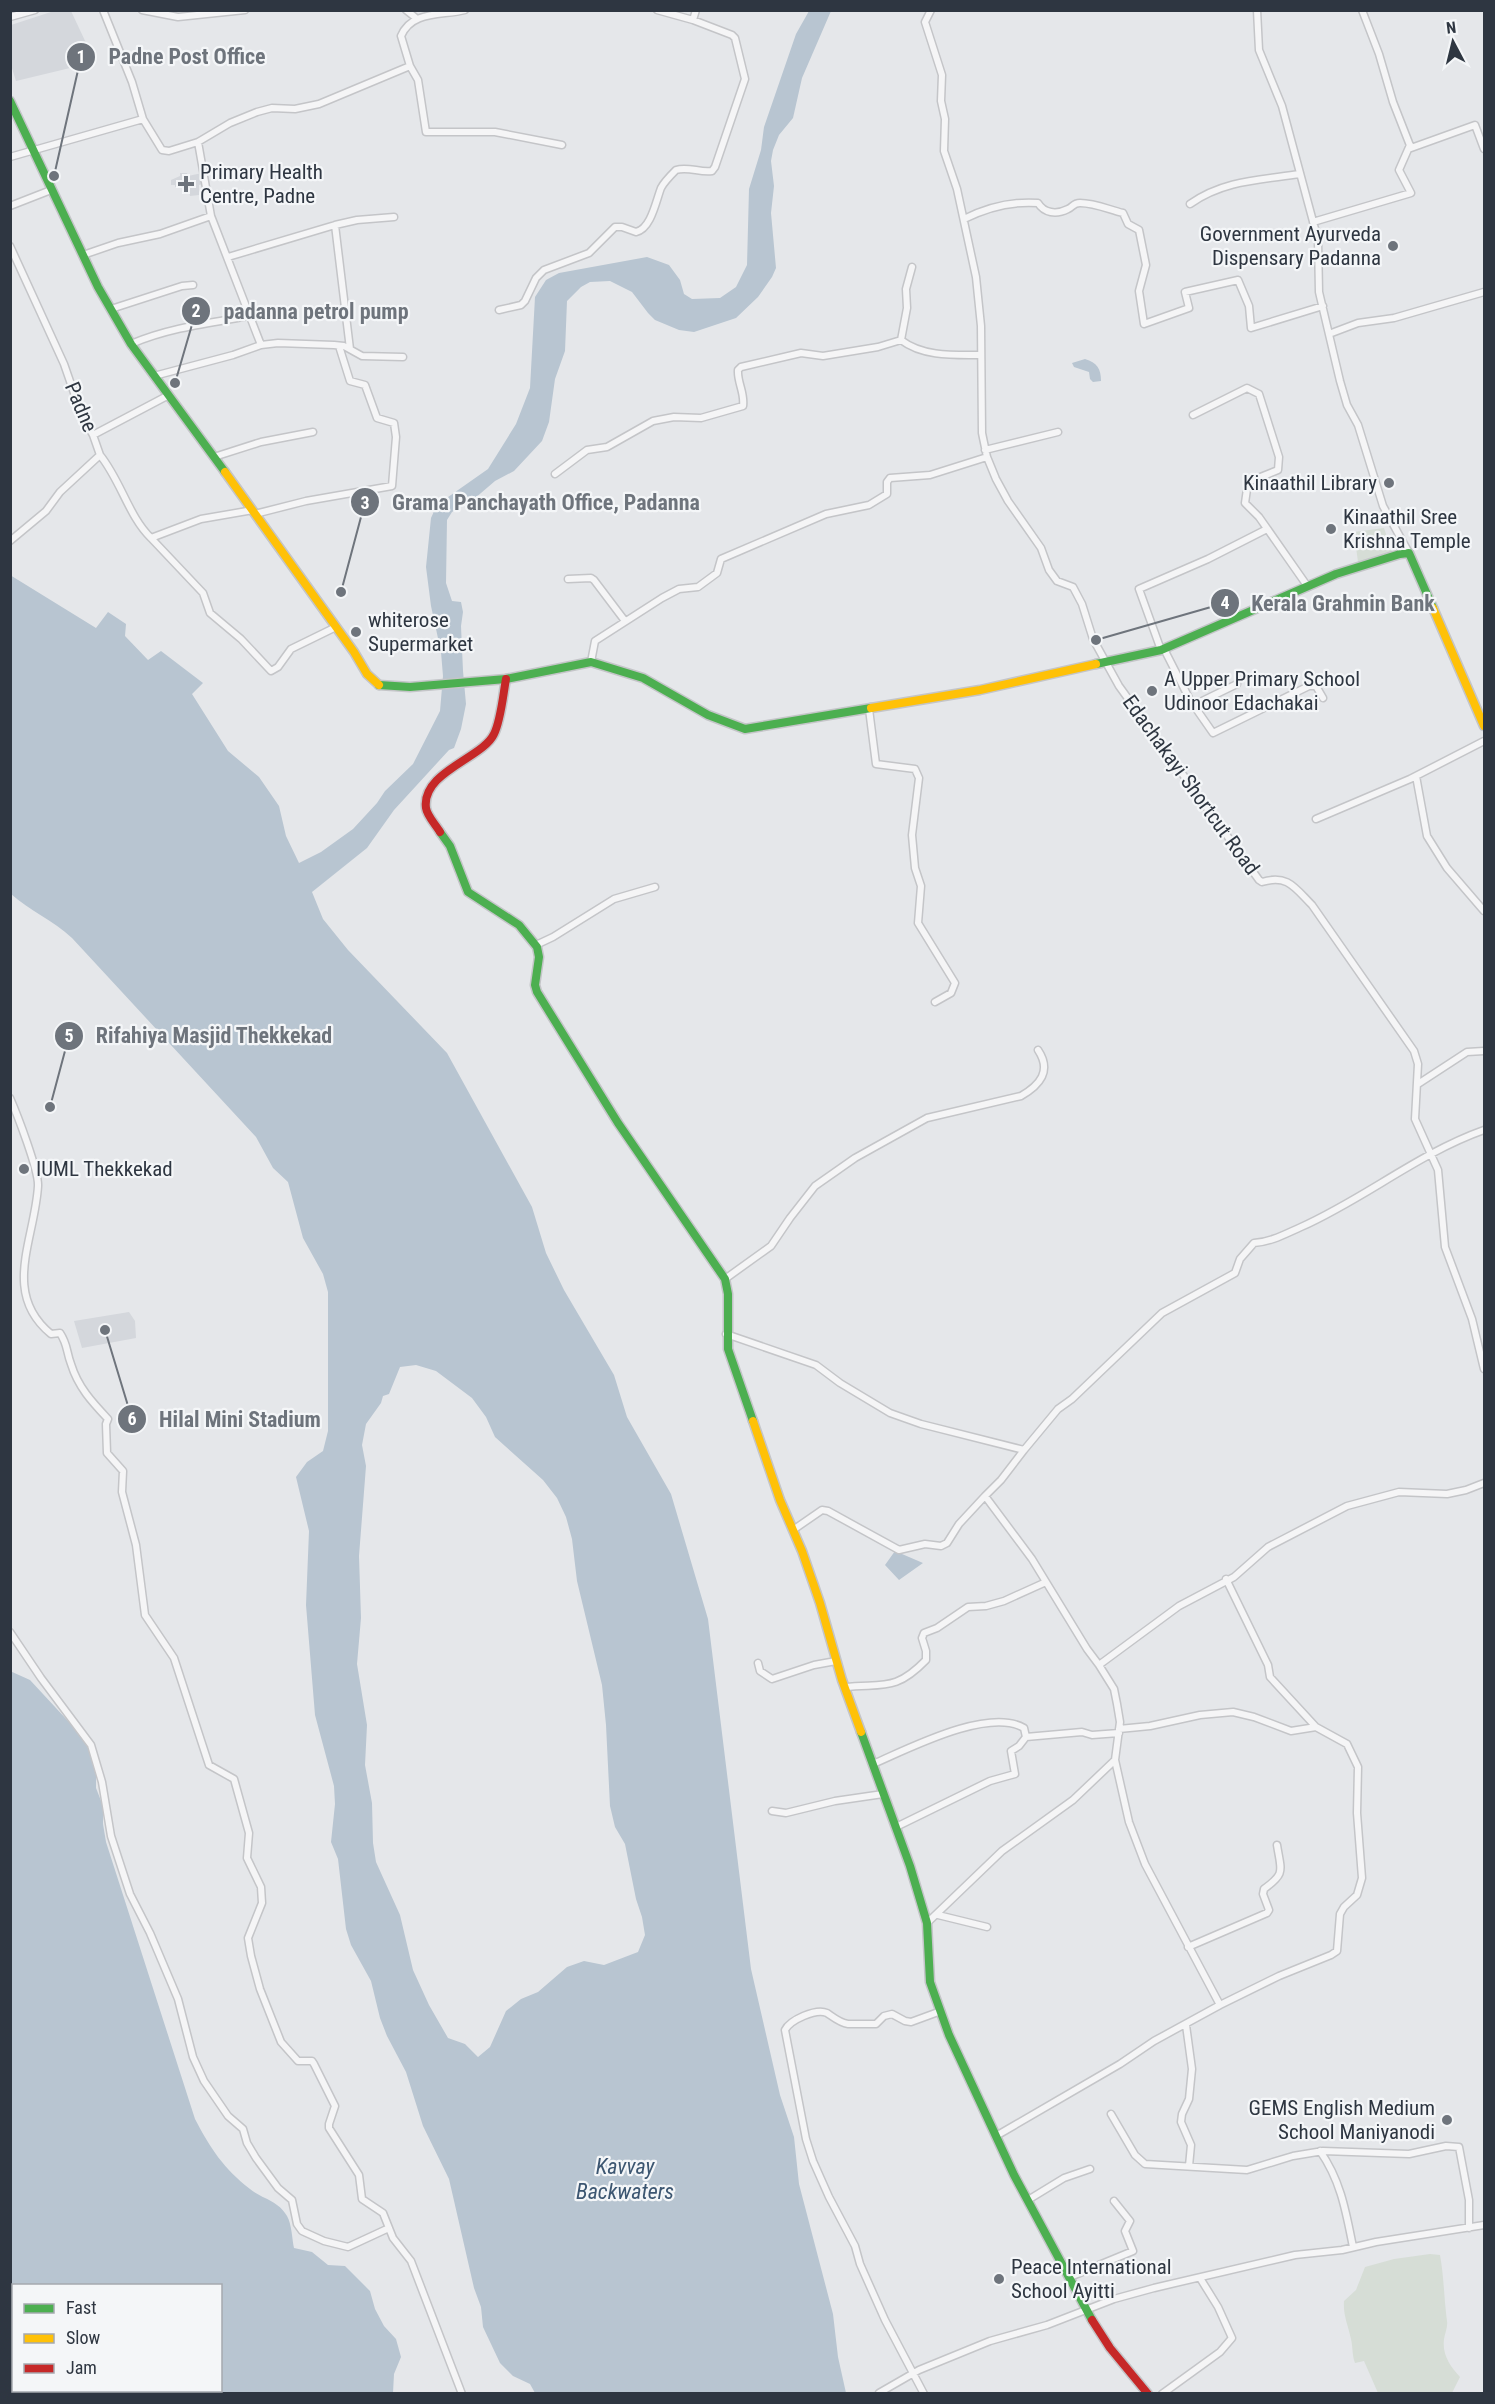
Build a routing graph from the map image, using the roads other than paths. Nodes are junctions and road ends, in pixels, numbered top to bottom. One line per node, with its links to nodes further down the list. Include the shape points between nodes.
1 (35, 10): 13 (street)
2 (103, 10): 18 (street)
3 (142, 10): 12 (street, via 178,17)
4 (245, 10): 12 (street)
5 (406, 10): 14 (street)
6 (465, 10): 14 (street)
7 (657, 10): 15 (street)
8 (696, 10): 15 (street)
9 (932, 10): 31 (street, via 925,22 942,75 944,151)
10 (1257, 10): 25 (street, via 1258,50 1282,106)
11 (1362, 10): 21 (street)
12 (214, 12)
13 (10, 18)
14 (416, 18): 16 (street, via 401,36)
15 (693, 20): 42 (street, via 732,35 745,79 715,167 706,172 676,170 662,187 644,229 639,232 615,227 589,253 544,270 521,305)
16 (410, 66): 19 (street, via 319,104 257,112); 20 (street, via 418,80 426,132 495,132)
17 (10, 101): 23 (main road)
18 (143, 119): 19 (street, via 162,150); 23 (street)
19 (198, 142): 29 (street)
20 (562, 145)
21 (1410, 145): 22 (street, via 1411,148 1475,125); 32 (street, via 1399,170 1411,193)
22 (1485, 149)
23 (33, 151): 24 (street); 26 (main road)
24 (10, 157)
25 (1300, 174): 27 (street, via 1242,182 1210,191); 32 (street)
26 (51, 190): 28 (street); 35 (main road)
27 (1190, 204)
28 (10, 206)
29 (211, 216): 35 (street); 36 (street)
30 (394, 217): 33 (street)
31 (964, 219): 40 (street, via 997,206 1024,202 1038,203 1051,213 1075,203 1124,213 1128,224 1139,230 1146,265 1139,291 1144,324 1189,308 1185,292 1238,280 1249,306 1251,328); 50 (street, via 980,308)
32 (1313, 222): 40 (street)
33 (335, 225): 36 (street); 49 (street)
34 (10, 246): 57 (street, Padne)
35 (83, 255): 41 (main road)
36 (228, 256): 43 (street)
37 (912, 267): 45 (street)
38 (194, 285): 41 (street)
39 (1485, 292): 44 (street, via 1394,318 1358,323)
40 (1323, 306): 44 (street)
41 (111, 309): 46 (main road)
42 (499, 310)
43 (249, 315): 46 (street, via 186,327); 47 (street)
44 (1329, 334): 66 (street, via 1347,405 1358,425 1383,506)
45 (901, 340): 50 (street, via 942,355); 61 (street, via 823,356 801,353 741,367 737,372 743,406 701,418 653,421 607,447 587,450)
46 (131, 344): 52 (main road)
47 (261, 345): 48 (street); 52 (street)
48 (339, 346): 49 (street); 62 (street, via 350,381 365,385 377,418 394,423 392,486)
49 (350, 349): 51 (street, via 362,356)
50 (981, 355): 58 (street)
51 (403, 357)
52 (154, 376): 53 (main road)
53 (167, 396): 57 (street); 60 (main road)
54 (1193, 415): 63 (street, via 1247,388 1259,394 1279,457 1278,470 1248,482 1245,503)
55 (313, 432): 60 (street, via 261,442)
56 (1058, 432): 58 (street)
57 (93, 435): 59 (street, Padne)
58 (986, 454): 69 (street, via 930,475 890,477 884,497 869,505 826,514 721,559 717,573 699,587 679,589); 73 (street, Edachakayi Shortcut Road, via 1008,501 1041,548 1049,570 1057,581 1073,587)
59 (100, 455): 64 (street); 65 (street, Padne, via 60,492 46,511)
60 (214, 457): 62 (main road)
61 (555, 474)
62 (254, 512): 64 (street, via 201,519); 70 (main road)
63 (1267, 529): 68 (street); 71 (street, via 1139,589)
64 (151, 538): 70 (street, via 203,592 210,613 271,671 291,649)
65 (10, 541)
66 (1409, 554): 68 (main road, via 1336,574); 79 (main road)
67 (568, 579): 69 (street, via 594,580)
68 (1308, 587): 71 (main road)
69 (626, 621): 72 (street, via 595,641)
70 (336, 627): 74 (main road, via 372,681 385,687)
71 (1162, 650): 73 (main road); 77 (street)
72 (591, 662): 74 (main road); 78 (main road, via 643,678 708,715 745,729)
73 (1104, 662): 78 (main road, via 980,690); 89 (street, Edachakayi Shortcut Road, via 1259,880 1276,878 1292,884 1329,925 1414,1051)
74 (506, 678): 85 (main road, via 494,735 437,781 428,795 426,810 450,846 468,892 519,926)
75 (1237, 684): 77 (street)
76 (1323, 698): 77 (street, via 1316,686 1310,686 1213,733)
77 (1194, 705)
78 (869, 708): 86 (street, via 876,764 915,769 918,774 912,835 921,886 918,923 955,982 951,993)
79 (1485, 726)
80 (1485, 741): 81 (street)
81 (1416, 777): 82 (street); 84 (street, via 1427,836 1447,868)
82 (1316, 819)
83 (655, 887): 85 (street, via 614,899)
84 (1485, 911)
85 (536, 945): 93 (main road, via 537,992 618,1123)
86 (935, 1002)
87 (1038, 1050): 93 (street, via 1045,1060 1040,1081 1033,1089 1021,1096 927,1118 855,1158 815,1186 771,1246)
88 (1485, 1051): 89 (street, via 1467,1052)
89 (1418, 1084): 92 (street, Edachakayi Shortcut Road, via 1415,1119)
90 (10, 1098): 131 (street, via 38,1184 24,1268 26,1301 38,1323 51,1334 60,1333 68,1344 80,1388 108,1419 107,1453 123,1471 122,1492 136,1545 145,1616 174,1658 209,1766 234,1779 249,1833 247,1858 261,1887 262,1903 248,1938 260,1989 281,2042 298,2061 315,2064 335,2106 329,2128 360,2175 362,2199 383,2213)
91 (1485, 1130): 92 (street)
92 (1432, 1155): 95 (street, Edachakayi Shortcut Road, via 1442,1192 1445,1247 1472,1319); 96 (street, via 1319,1219 1254,1243 1235,1273 1161,1313 1059,1409)
93 (725, 1279): 94 (main road)
94 (726, 1334): 96 (street, via 816,1365 890,1413); 99 (main road, via 763,1453)
95 (1485, 1369)
96 (1024, 1450): 98 (street)
97 (1485, 1483): 100 (street, via 1447,1494 1399,1492 1347,1506 1268,1547)
98 (985, 1496): 99 (street, via 941,1546 925,1544 899,1550 822,1510); 101 (street)
99 (793, 1530): 103 (main road)
100 (1226, 1579): 105 (street, via 1179,1606); 107 (street, via 1268,1665 1270,1677)
101 (1046, 1582): 105 (street); 106 (street, via 1004,1601 968,1607 924,1633 926,1660 892,1684)
102 (10, 1632): 131 (street, via 91,1745 111,1836 130,1894 181,2007 192,2058 212,2093 243,2129 250,2150 273,2181 292,2200 302,2230 348,2247)
103 (836, 1661): 104 (street, via 772,1679 760,1671); 106 (main road)
104 (758, 1663)
105 (1099, 1665): 108 (street, via 1114,1689)
106 (845, 1687): 111 (main road)
107 (1316, 1727): 108 (street, via 1291,1731 1233,1712); 120 (street, via 1347,1744 1358,1767 1362,1878 1357,1895 1340,1914 1337,1950 1331,1955)
108 (1119, 1731): 109 (street); 110 (street)
109 (1026, 1737): 111 (street, via 1024,1728 1016,1723 968,1727 916,1744); 114 (street, via 1011,1751 1015,1774 990,1781)
110 (1115, 1760): 116 (street, via 1073,1800 1002,1851); 119 (street, via 1129,1822 1145,1864)
111 (873, 1764): 112 (main road)
112 (884, 1794): 113 (street, via 786,1813); 114 (main road)
113 (772, 1812)
114 (896, 1827): 117 (main road)
115 (1277, 1845): 119 (street, via 1280,1873 1279,1879 1264,1889 1267,1913)
116 (938, 1915): 117 (street); 118 (street)
117 (927, 1923): 121 (main road, via 930,1982)
118 (987, 1928)
119 (1188, 1947): 120 (street)
120 (1220, 2005): 122 (street)
121 (941, 2011): 124 (main road); 137 (street, via 911,2022 892,2014 870,2024 847,2024 825,2012 815,2013 785,2030 813,2161 855,2246 885,2320)
122 (1186, 2025): 124 (street); 126 (street, via 1192,2069 1189,2099 1181,2122 1191,2145)
123 (1111, 2114): 126 (street, via 1141,2163)
124 (996, 2136): 128 (main road)
125 (1320, 2151): 126 (street, via 1247,2170); 132 (street, via 1409,2154 1459,2147 1469,2200); 133 (street, via 1337,2181)
126 (1189, 2166)
127 (1090, 2169): 128 (street, via 1064,2178)
128 (1028, 2200): 134 (main road)
129 (1114, 2201): 134 (street, via 1130,2221 1125,2231 1133,2251)
130 (1485, 2226): 132 (street)
131 (389, 2228): 139 (street, via 411,2261)
132 (1469, 2228): 133 (street)
133 (1353, 2247): 135 (street, via 1295,2255)
134 (1070, 2277): 136 (main road)
135 (1200, 2278): 136 (street, via 1114,2299); 142 (street, via 1232,2338 1220,2352)
136 (1087, 2310): 137 (street, via 990,2341); 141 (main road, via 1110,2348)
137 (914, 2373): 138 (street); 140 (street)
138 (879, 2393)
139 (462, 2394)
140 (924, 2394)
141 (1148, 2394)
142 (1162, 2394)

